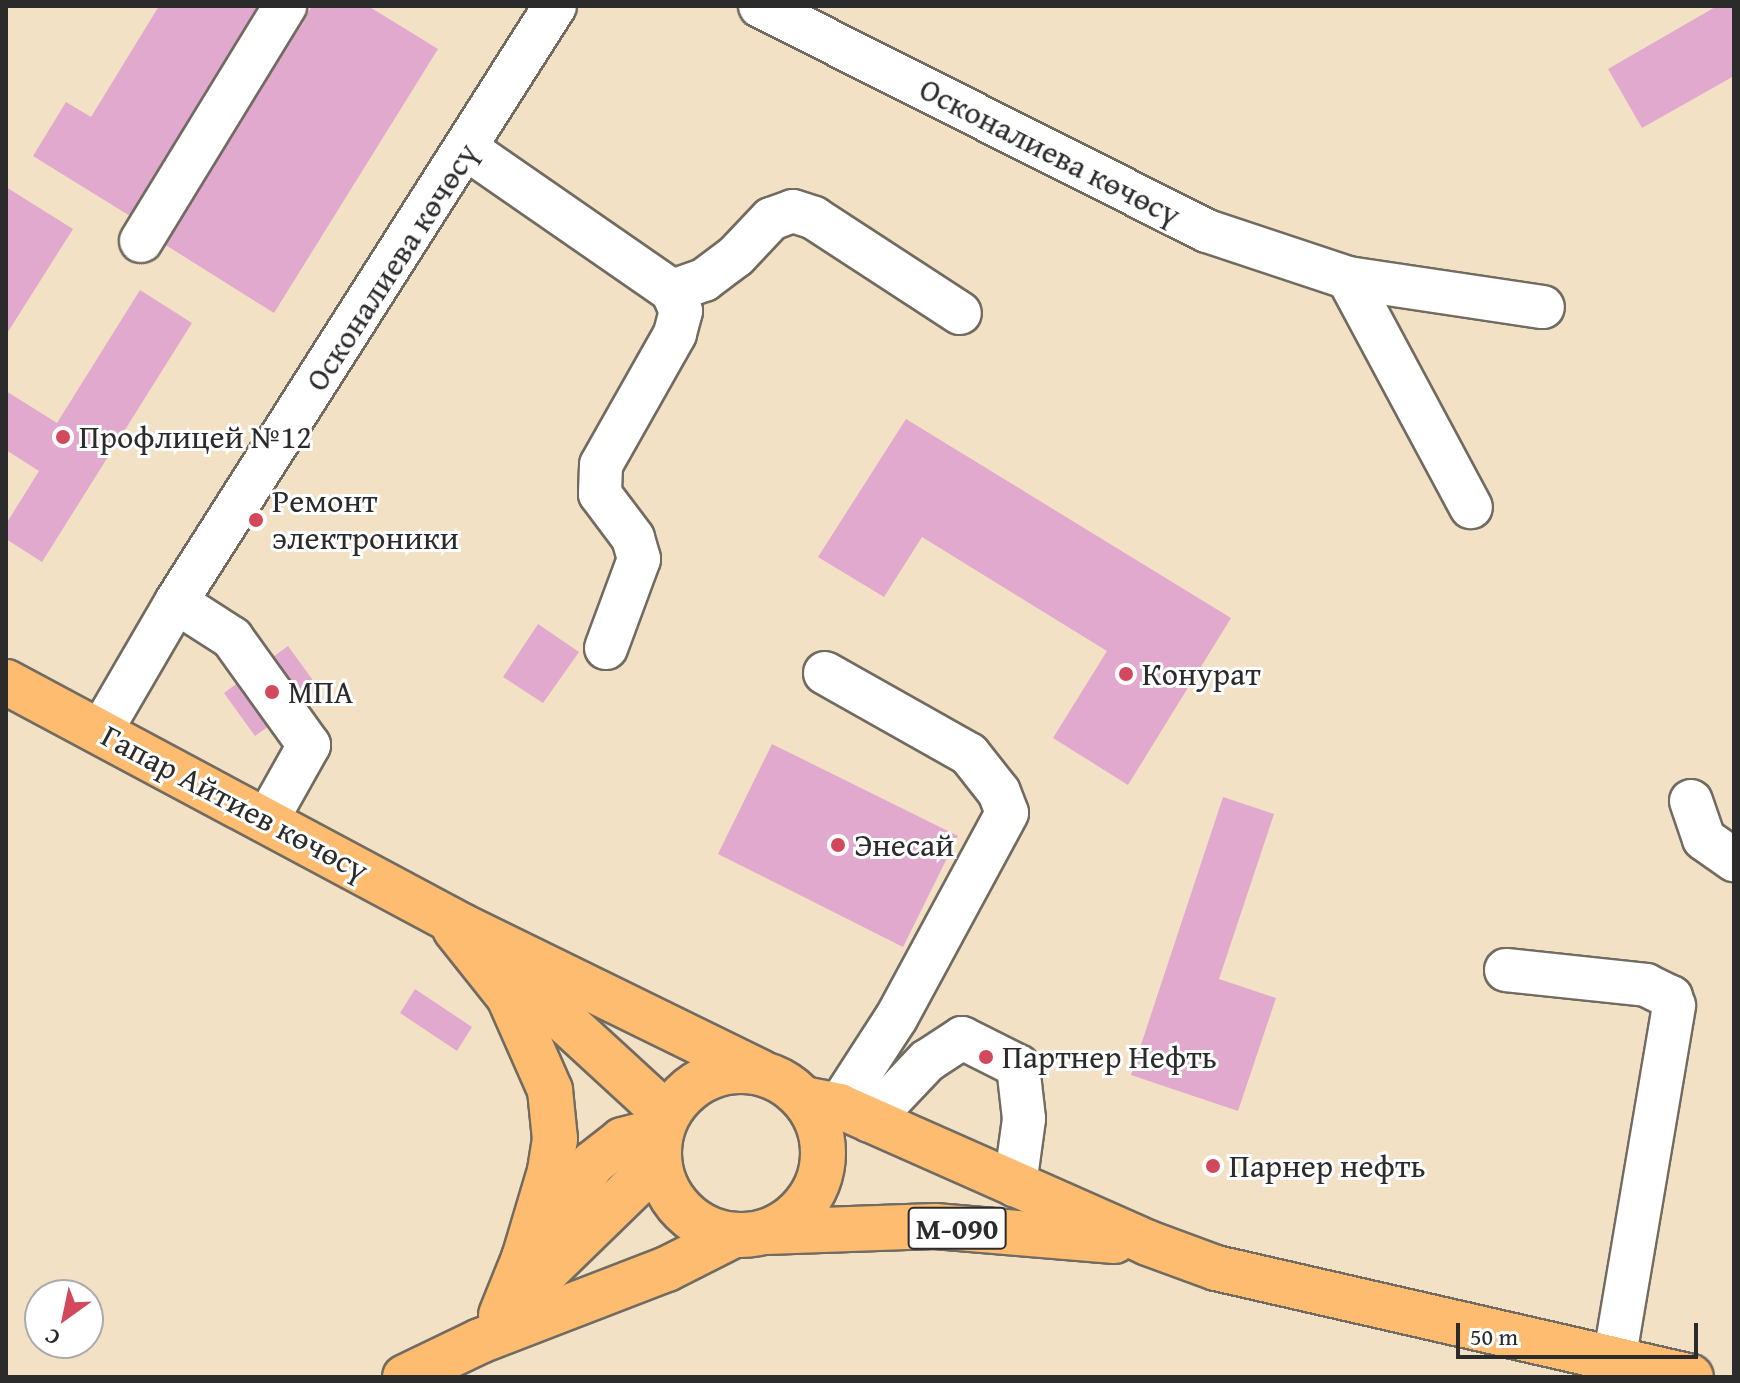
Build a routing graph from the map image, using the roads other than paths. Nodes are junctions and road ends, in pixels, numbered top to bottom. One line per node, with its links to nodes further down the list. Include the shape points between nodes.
1 (285, 6): 5 (street)
2 (554, 6): 4 (street, Осконалиева көчөсү)
3 (760, 6): 6 (street, Осконалиева көчөсү, via 1207,231)
4 (467, 149): 7 (street); 11 (street, Осконалиева көчөсү)
5 (141, 241)
6 (1348, 278): 8 (street, Осконалиева көчөсү); 10 (street)
7 (672, 291): 9 (street, via 704,280 771,219 793,211 814,218); 12 (street, via 681,311 675,334 601,465 600,494 633,538 639,559)
8 (1543, 307)
9 (960, 313)
10 (1471, 507)
11 (176, 602): 15 (street, Осконалиева көчөсү); 17 (street, via 232,638 309,745)
12 (606, 648)
13 (825, 673): 22 (street, via 969,754 999,792 1007,813 904,1005)
14 (6, 682): 15 (main road, Гапар Айтиев көчөсү)
15 (101, 731): 17 (main road, Гапар Айтиев көчөсү)
16 (1691, 801): 18 (street, via 1704,839)
17 (268, 818): 19 (main road, Гапар Айтиев көчөсү)
18 (1734, 860)
19 (451, 920): 21 (main road, Гапар Айтиев көчөсү); 23 (main road, Гапар Айтиев көчөсү); 27 (main road, via 509,997 550,1090 555,1139)
20 (1506, 970): 29 (street, via 1646,985 1671,997 1674,1006)
21 (760, 1072): 22 (main road, М-090); 23 (main road, М-090, via 728,1071 699,1081)
22 (837, 1109): 24 (main road, М-090); 24 (street, via 962,1038 1018,1066 1024,1119); 25 (main road, М-090, via 817,1184 797,1214)
23 (662, 1136): 25 (main road, М-090, via 668,1193 689,1217); 27 (main road, via 622,1140 599,1157); 28 (main road, М-090)
24 (1015, 1185): 26 (main road, М-090)
25 (750, 1234): 26 (main road, М-090, via 935,1226); 28 (main road, М-090, via 667,1269)
26 (1148, 1243): 29 (main road, М-090, via 1216,1268)
27 (524, 1258): 28 (main road)
28 (490, 1328): 30 (main road, М-090)
29 (1614, 1359): 31 (main road, М-090)
30 (405, 1377)
31 (1691, 1377)

